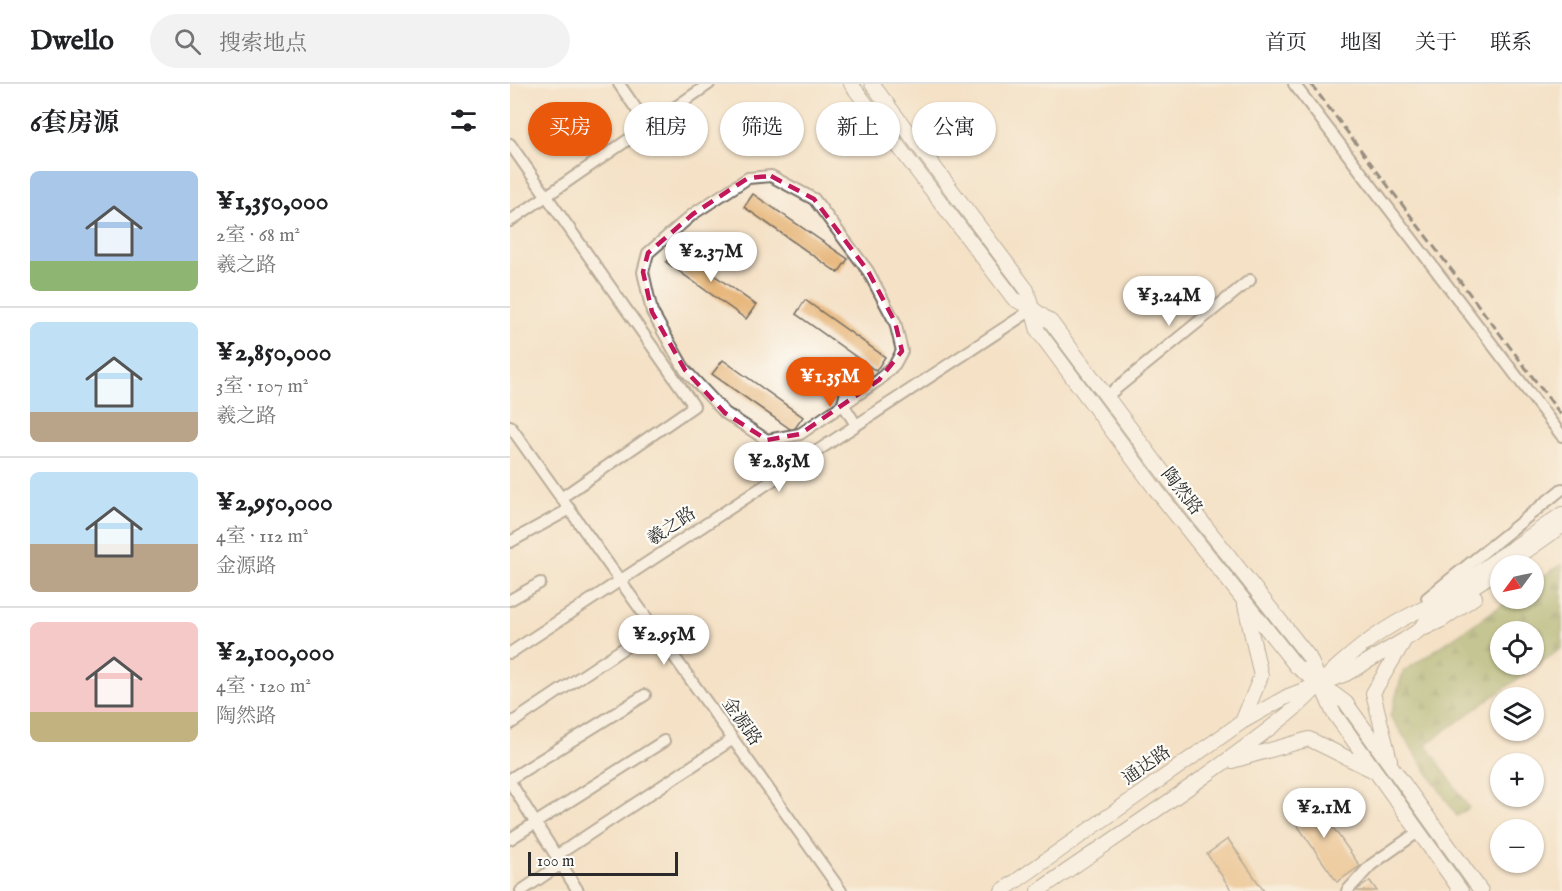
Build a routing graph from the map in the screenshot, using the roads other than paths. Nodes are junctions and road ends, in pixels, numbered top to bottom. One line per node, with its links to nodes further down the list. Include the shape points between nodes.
1 (619, 84): 6 (street)
2 (709, 84): 7 (street)
3 (851, 84): 13 (main road, 陶然路, via 1014,299)
4 (872, 84): 13 (main road, 陶然路, via 1027,290)
5 (1294, 84): 19 (street)
6 (631, 102)
7 (683, 102)
8 (624, 142): 10 (street)
9 (510, 144): 10 (street)
10 (546, 195): 11 (street); 21 (street, via 693,406)
11 (510, 221)
12 (1250, 280): 15 (street)
13 (1033, 309): 15 (main road, 陶然路, via 1051,322); 17 (street, 羲之路); 36 (main road, 陶然路, via 1038,331)
14 (848, 383): 16 (street)
15 (1107, 396): 42 (main road, 陶然路, via 1310,657)
16 (843, 404): 16 (street, via 879,380 896,364 902,351 895,322 868,271 814,199 771,176 748,178 693,214 648,253 643,272 652,312 685,370 725,413 767,440 800,435); 17 (street)
17 (856, 425): 31 (street, 羲之路)
18 (510, 426): 21 (street, 金源路)
19 (1562, 436)
20 (1562, 489): 34 (street)
21 (561, 498): 23 (street, 金源路)
22 (1562, 507): 34 (main road)
23 (570, 509): 27 (street); 31 (street, 金源路)
24 (1562, 514): 37 (main road, 通达路, via 1429,606)
25 (1562, 526): 28 (main road)
26 (1562, 537): 29 (main road)
27 (510, 542)
28 (1521, 555)
29 (1536, 555)
30 (1490, 576): 39 (main road, 通达路, via 1435,612)
31 (621, 581): 38 (street, 金源路); 41 (street, 羲之路)
32 (540, 583): 35 (street)
33 (1490, 587): 39 (main road, via 1442,620)
34 (1427, 598): 37 (main road)
35 (510, 600)
36 (1244, 600): 42 (main road, 陶然路, via 1296,666); 44 (main road, via 1261,676)
37 (1407, 615): 42 (main road, 通达路)
38 (654, 628): 45 (street); 46 (street, 金源路)
39 (1418, 631): 40 (main road, 通达路)
40 (1404, 640): 42 (main road, 通达路, via 1346,674); 49 (main road, via 1373,693)
41 (510, 653)
42 (1321, 683): 44 (main road, 通达路); 48 (main road, 通达路, via 1296,708); 49 (main road, 陶然路, via 1346,703); 50 (main road, 陶然路, via 1333,712)
43 (645, 695): 51 (street)
44 (1242, 722): 59 (main road, 通达路)
45 (510, 724)
46 (733, 739): 55 (street); 58 (street, 金源路)
47 (664, 741): 52 (street)
48 (1225, 763): 50 (main road, via 1309,739); 60 (main road, 通达路)
49 (1392, 768): 63 (main road, 陶然路)
50 (1376, 772): 53 (main road, 陶然路)
51 (510, 780): 52 (street)
52 (534, 822): 54 (street); 55 (street)
53 (1418, 832): 61 (street, via 1371,865); 62 (main road, 陶然路)
54 (510, 838)
55 (559, 860): 56 (street); 57 (street)
56 (521, 891)
57 (578, 891)
58 (841, 891)
59 (1002, 891)
60 (1038, 891)
61 (1347, 891)
62 (1461, 891)
63 (1481, 891)

